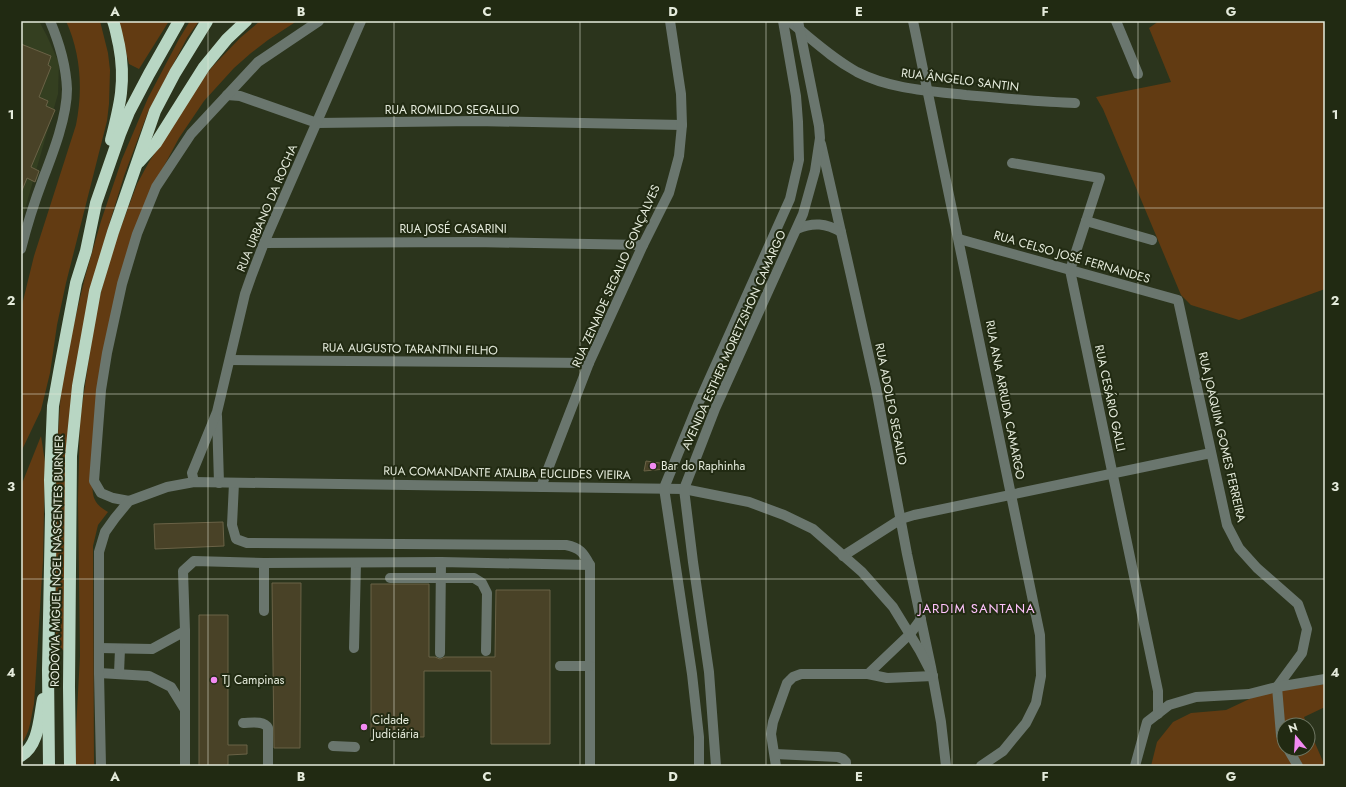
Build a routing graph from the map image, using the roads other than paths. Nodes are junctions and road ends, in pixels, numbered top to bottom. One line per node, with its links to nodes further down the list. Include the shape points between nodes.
1 (50, 21): 31 (street, via 57,38 67,89 58,137)
2 (113, 21): 23 (highway, via 122,62 122,91)
3 (179, 21): 23 (highway, RODOVIA MIGUEL NOEL NASCENTES BURNIER, via 129,112)
4 (207, 21): 22 (highway, RODOVIA MIGUEL NOEL NASCENTES BURNIER, via 175,73 156,111)
5 (246, 21): 22 (highway, via 204,67 156,143)
6 (319, 21): 16 (street, via 258,62)
7 (361, 21): 18 (street, RUA URBANO DA ROCHA)
8 (670, 21): 19 (street, RUA ZENAIDE SEGALIO GONÇALVES, via 681,94)
9 (783, 21): 43 (street, AVENIDA ESTHER MORETZSHON CAMARGO, via 798,122 799,160 790,198 699,402)
10 (788, 21): 13 (street, RUA ÂNGELO SANTIN)
11 (914, 21): 15 (street, RUA ANA ARRUDA CAMARGO)
12 (1116, 21): 14 (street)
13 (799, 25): 15 (street, RUA ÂNGELO SANTIN, via 827,53 857,72 886,84); 20 (street, AVENIDA ESTHER MORETZSHON CAMARGO)
14 (1138, 74)
15 (928, 91): 17 (street, RUA ÂNGELO SANTIN, via 1036,102); 27 (street, RUA ANA ARRUDA CAMARGO)
16 (227, 94): 18 (street, RUA ROMILDO SEGALLIO, via 240,96); 46 (street, via 191,134 156,187 136,234 122,284 101,390 94,481 102,493)
17 (1075, 103)
18 (317, 124): 19 (street, RUA ROMILDO SEGALLIO, via 476,122); 29 (street, RUA URBANO DA ROCHA)
19 (682, 125): 30 (street, RUA ZENAIDE SEGALIO GONÇALVES, via 679,156 669,193)
20 (820, 138): 25 (street, AVENIDA ESTHER MORETZSHON CAMARGO, via 809,195); 26 (street, RUA ADOLFO SEGALIO)
21 (1012, 163): 24 (street, RUA CESÁRIO GALLI, via 1100,178)
22 (136, 166): 83 (highway, RODOVIA MIGUEL NOEL NASCENTES BURNIER, via 96,291 75,411 71,456)
23 (96, 203): 66 (highway, RODOVIA MIGUEL NOEL NASCENTES BURNIER, via 76,283 53,406)
24 (1086, 221): 28 (street); 32 (street, RUA CESÁRIO GALLI)
25 (797, 229): 26 (street, via 822,224); 44 (street, AVENIDA ESTHER MORETZSHON CAMARGO, via 715,409)
26 (841, 232): 47 (street, RUA ADOLFO SEGALIO, via 876,388)
27 (959, 239): 32 (street, RUA CELSO JOSÉ FERNANDES); 45 (street, RUA ANA ARRUDA CAMARGO)
28 (1152, 240)
29 (264, 243): 30 (street, RUA JOSÉ CASARINI, via 474,242); 34 (street, RUA URBANO DA ROCHA, via 245,294)
30 (643, 245): 35 (street, RUA ZENAIDE SEGALIO GONÇALVES)
31 (21, 249)
32 (1070, 270): 33 (street, RUA CELSO JOSÉ FERNANDES); 38 (street, RUA CESÁRIO GALLI)
33 (1178, 300): 37 (street, RUA JOAQUIM GOMES FERREIRA)
34 (230, 360): 35 (street, RUA AUGUSTO TARANTINI FILHO); 36 (street, RUA URBANO DA ROCHA)
35 (589, 364): 42 (street, RUA ZENAIDE SEGALIO GONÇALVES)
36 (217, 412): 39 (street, RUA URBANO DA ROCHA, via 192,473); 40 (street, RUA URBANO DA ROCHA)
37 (1212, 453): 38 (street); 72 (street, RUA JOAQUIM GOMES FERREIRA, via 1227,525 1239,548 1257,568 1298,604 1307,629 1302,653)
38 (1113, 474): 45 (street); 74 (street, RUA CESÁRIO GALLI, via 1158,691)
39 (194, 482): 40 (street, RUA COMANDANTE ATALIBA EUCLIDES VIEIRA); 46 (street, RUA COMANDANTE ATALIBA EUCLIDES VIEIRA, via 167,487)
40 (218, 483): 41 (street, RUA COMANDANTE ATALIBA EUCLIDES VIEIRA)
41 (234, 483): 42 (street, RUA COMANDANTE ATALIBA EUCLIDES VIEIRA); 52 (street, via 232,526 236,539 247,543 566,545 578,548)
42 (541, 487): 43 (street, RUA COMANDANTE ATALIBA EUCLIDES VIEIRA)
43 (664, 488): 44 (street, RUA COMANDANTE ATALIBA EUCLIDES VIEIRA); 88 (street, via 692,674)
44 (684, 489): 48 (street, RUA COMANDANTE ATALIBA EUCLIDES VIEIRA, via 749,502 784,515 813,529); 89 (street, AVENIDA ESTHER MORETZSHON CAMARGO, via 692,562 710,672)
45 (1011, 495): 47 (street); 93 (street, RUA ANA ARRUDA CAMARGO, via 1040,635 1041,676 1036,703 1026,723 1003,750)
46 (129, 501): 59 (street, via 105,532 99,552)
47 (900, 519): 48 (street); 56 (street, RUA ADOLFO SEGALIO)
48 (843, 556): 58 (street, RUA COMANDANTE ATALIBA EUCLIDES VIEIRA, via 862,572 893,607)
49 (441, 562): 51 (street); 52 (street); 54 (street)
50 (264, 563): 51 (street); 55 (street); 57 (street, via 194,561 183,571)
51 (356, 563): 60 (street)
52 (590, 565): 65 (street)
53 (390, 578): 54 (street)
54 (441, 578): 62 (street, via 474,578 482,583 487,593); 63 (street)
55 (264, 611)
56 (921, 619): 58 (street); 70 (street, RUA ADOLFO SEGALIO)
57 (185, 631): 61 (street, via 152,649); 73 (street)
58 (910, 634): 69 (street); 70 (street, RUA COMANDANTE ATALIBA EUCLIDES VIEIRA)
59 (99, 648): 61 (street); 67 (street)
60 (354, 648)
61 (120, 649): 68 (street)
62 (486, 651)
63 (440, 653)
64 (560, 666): 65 (street)
65 (590, 666): 87 (street)
66 (48, 670): 80 (highway, via 36,738 27,753); 82 (highway, RODOVIA MIGUEL NOEL NASCENTES BURNIER)
67 (99, 673): 68 (street); 84 (street)
68 (119, 673): 73 (street, via 149,676 171,687)
69 (868, 674): 70 (street, via 887,678); 79 (street, via 801,674 787,683 773,722 771,734)
70 (933, 676): 92 (street, RUA ADOLFO SEGALIO)
71 (1325, 679): 72 (street)
72 (1277, 687): 74 (street, via 1250,694 1196,696 1169,705); 75 (street)
73 (184, 708): 85 (street)
74 (1158, 714): 94 (street, via 1147,722)
75 (1280, 717)
76 (243, 723): 86 (street, via 266,724)
77 (333, 746): 78 (street)
78 (355, 747)
79 (774, 754): 90 (street); 91 (street, via 838,757 844,759)
80 (21, 756)
81 (1293, 757): 95 (street)
82 (49, 766)
83 (70, 766)
84 (101, 766)
85 (185, 766)
86 (268, 766)
87 (590, 766)
88 (700, 766)
89 (716, 766)
90 (776, 766)
91 (846, 766)
92 (946, 766)
93 (981, 766)
94 (1135, 766)
95 (1298, 766)

